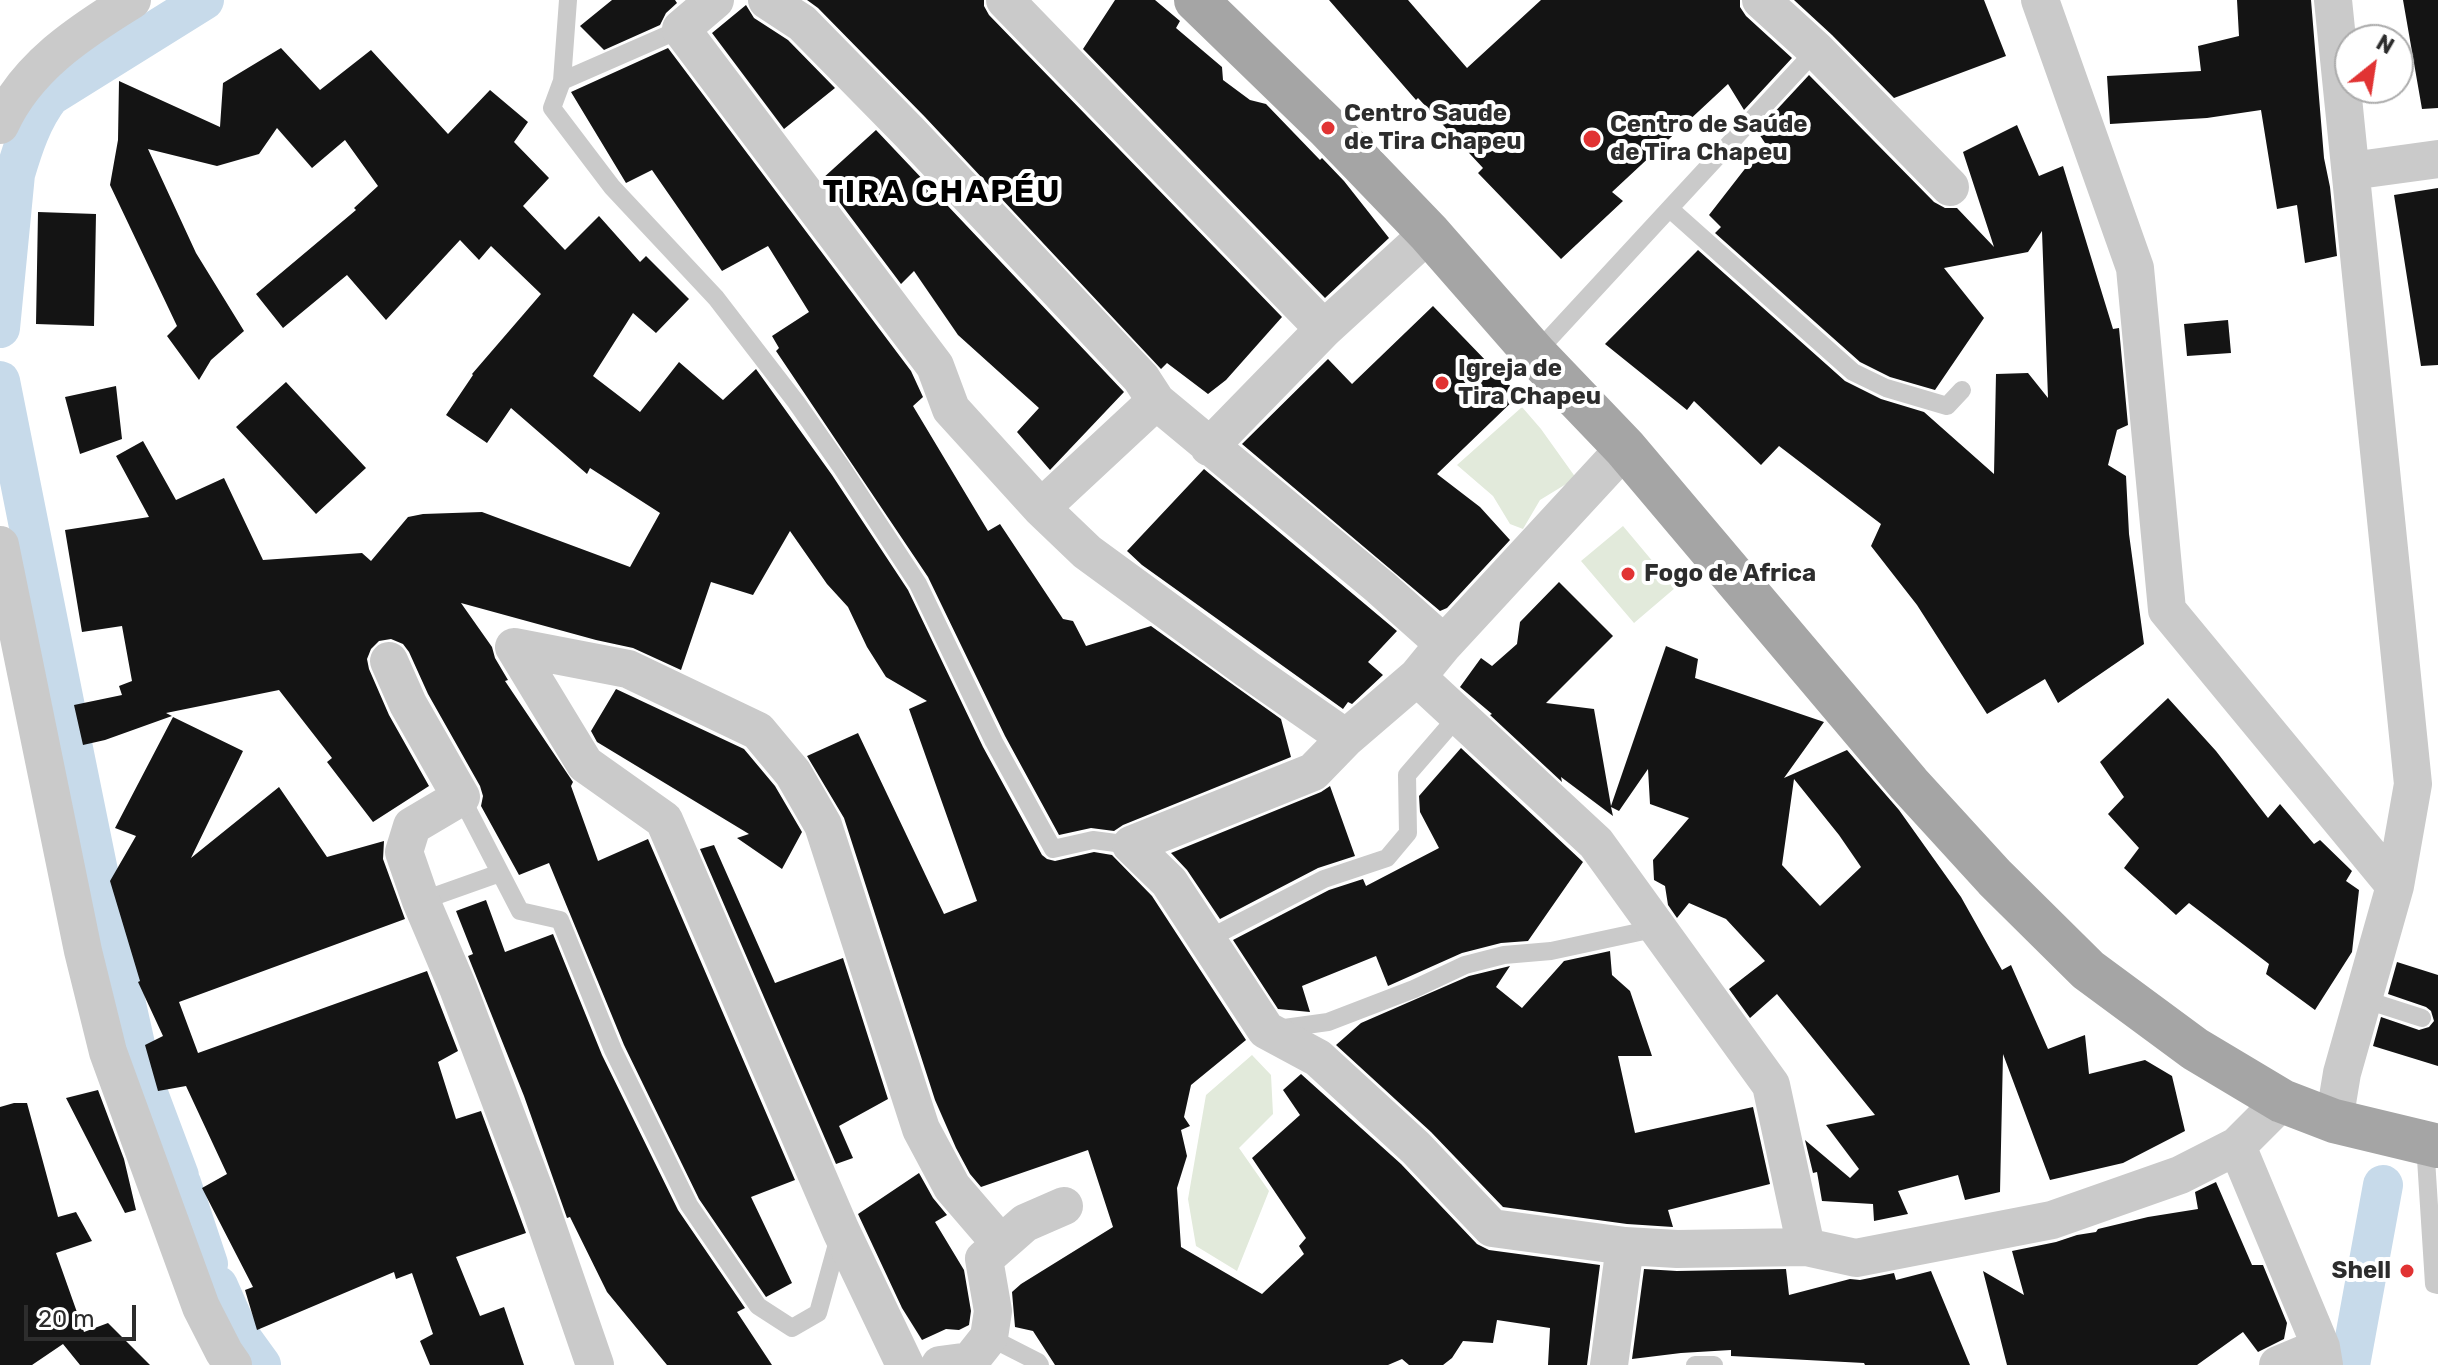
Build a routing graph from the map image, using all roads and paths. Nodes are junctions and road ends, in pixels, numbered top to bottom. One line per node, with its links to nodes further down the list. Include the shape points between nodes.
1 (132, 0): 13 (street, via 47,61)
2 (568, 0): 12 (lane)
3 (715, 0): 10 (street)
4 (767, 0): 22 (street, via 802,23 909,132 1141,378)
5 (1005, 0): 19 (street)
6 (1196, 0): 18 (main road)
7 (1761, 0): 11 (street)
8 (2040, 0): 36 (street, via 2135,268 2167,610)
9 (2333, 0): 15 (street)
10 (681, 29): 12 (lane); 25 (street, via 935,366 951,409)
11 (1816, 50): 16 (street); 17 (lane)
12 (562, 81): 34 (lane, via 552,108 612,187 716,298 796,402 918,584 994,742 1053,849 1093,840)
13 (0, 125)
14 (2438, 159): 15 (street)
15 (2351, 171): 32 (street)
16 (1950, 187)
17 (1670, 209): 20 (lane); 21 (lane, via 1853,372 1947,406)
18 (1429, 233): 19 (street); 20 (main road)
19 (1324, 329): 23 (street)
20 (1535, 354): 24 (main road)
21 (1962, 390)
22 (1156, 401): 23 (street); 25 (street)
23 (1209, 447): 27 (street)
24 (1625, 448): 27 (street); 43 (main road, via 1995,878 2088,970 2195,1049)
25 (1041, 508): 31 (street, via 1087,552)
26 (0, 545): 55 (street, via 108,1052 201,1307)
27 (1444, 644): 29 (street)
28 (389, 661): 33 (street)
29 (1417, 677): 30 (street); 31 (street)
30 (1458, 716): 38 (street, via 1596,843); 39 (lane, via 1407,775 1408,833 1387,858 1324,879)
31 (1346, 738): 34 (street, via 1313,772)
32 (2425, 787): 36 (street)
33 (461, 797): 35 (lane); 37 (street, via 412,826 404,852)
34 (1131, 845): 39 (street, via 1169,882)
35 (500, 873): 37 (lane); 48 (lane, via 520,911 560,920 613,1050 689,1205 758,1306 792,1328 818,1313)
36 (2395, 886): 40 (street)
37 (421, 901): 56 (street, via 528,1172)
38 (1658, 928): 42 (lane, via 1551,951 1504,955 1328,1022); 51 (street, via 1771,1085)
39 (1206, 940): 42 (street)
40 (2363, 999): 41 (lane); 44 (street)
41 (2422, 1018)
42 (1266, 1030): 50 (street, via 1318,1058 1416,1148 1492,1228)
43 (2282, 1101): 44 (main road); 46 (street)
44 (2334, 1121): 45 (main road)
45 (2434, 1139): 52 (lane)
46 (2237, 1146): 51 (street, via 2180,1175 2052,1220 1856,1258); 54 (street)
47 (1064, 1206): 49 (street, via 1025,1223)
48 (841, 1231): 49 (street, via 664,820 585,764 514,647 628,669 758,731 793,773 823,825 921,1129 952,1187); 57 (street)
49 (1001, 1244): 53 (street, via 984,1259 993,1311)
50 (1625, 1246): 51 (street); 60 (street)
51 (1806, 1247)
52 (2438, 1285)
53 (989, 1337): 58 (street, via 970,1361); 59 (lane)
54 (2322, 1356): 63 (street)
55 (233, 1365)
56 (595, 1365)
57 (905, 1365)
58 (940, 1365)
59 (1040, 1365)
60 (1609, 1365)
61 (1695, 1365): 62 (lane)
62 (1714, 1365)
63 (2278, 1365)

